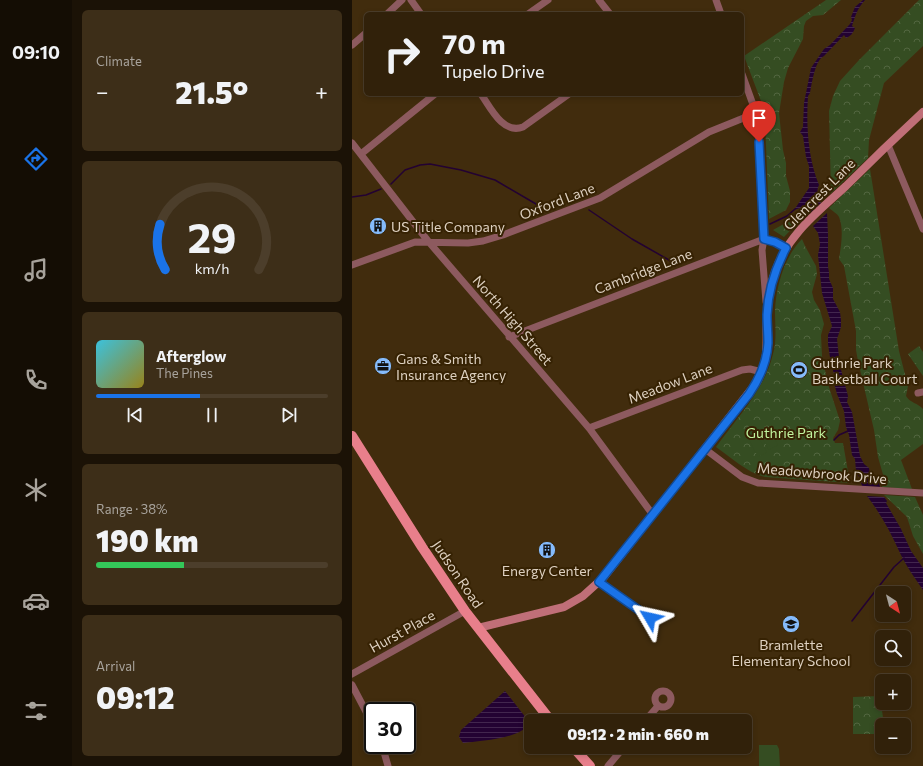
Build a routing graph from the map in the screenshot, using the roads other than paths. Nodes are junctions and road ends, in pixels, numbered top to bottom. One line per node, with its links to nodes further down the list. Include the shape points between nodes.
1 (402, 0): 6 (street)
2 (410, 0): 7 (street)
3 (548, 0): 8 (street)
4 (599, 0): 9 (street)
5 (716, 0): 10 (street)
6 (389, 12)
7 (419, 12)
8 (531, 12)
9 (608, 12)
10 (720, 12)
11 (364, 35): 12 (street)
12 (352, 45)
13 (744, 80): 18 (street)
14 (432, 96): 21 (street)
15 (482, 96): 16 (street, via 502,123 513,129 522,127)
16 (566, 96)
17 (923, 112): 20 (street, Glencrest Lane)
18 (756, 113): 23 (street); 24 (street, Oxford Lane, via 709,132 596,200 497,238 468,243)
19 (352, 143): 21 (street, North High Street)
20 (888, 145): 22 (street); 25 (street, Glencrest Lane, via 803,226)
21 (361, 154): 24 (street, North High Street)
22 (923, 229)
23 (764, 239): 25 (street); 27 (street, via 762,250); 28 (street, Cambridge Lane)
24 (428, 241): 26 (street, Oxford Lane, via 415,242); 28 (street, North High Street)
25 (786, 248): 27 (street, Glencrest Lane, via 773,279)
26 (352, 265)
27 (767, 315): 29 (street, Glencrest Lane, via 767,353)
28 (510, 337): 30 (street, North High Street)
29 (762, 372): 30 (street, Meadow Lane, via 742,370); 32 (street, Glencrest Lane, via 749,394)
30 (589, 428): 34 (street, North High Street)
31 (352, 436): 36 (main road, Judson Road)
32 (705, 449): 33 (street, Meadowbrook Drive, via 742,477 758,484); 34 (street, Glencrest Lane)
33 (923, 493)
34 (653, 515): 35 (street, Glencrest Lane)
35 (599, 582): 37 (street, via 650,618); 38 (street, Glencrest Lane, via 583,596 564,607)
36 (465, 611): 38 (main road, Judson Road); 39 (street, Hurst Place)
37 (659, 619)
38 (478, 628): 43 (main road, Judson Road)
39 (352, 674)
40 (352, 685): 42 (street)
41 (658, 706): 44 (street)
42 (364, 708)
43 (546, 714)
44 (651, 714)
45 (385, 754): 48 (street)
46 (579, 754): 49 (main road)
47 (618, 754): 50 (street)
48 (388, 766)
49 (590, 766)
50 (608, 766)

